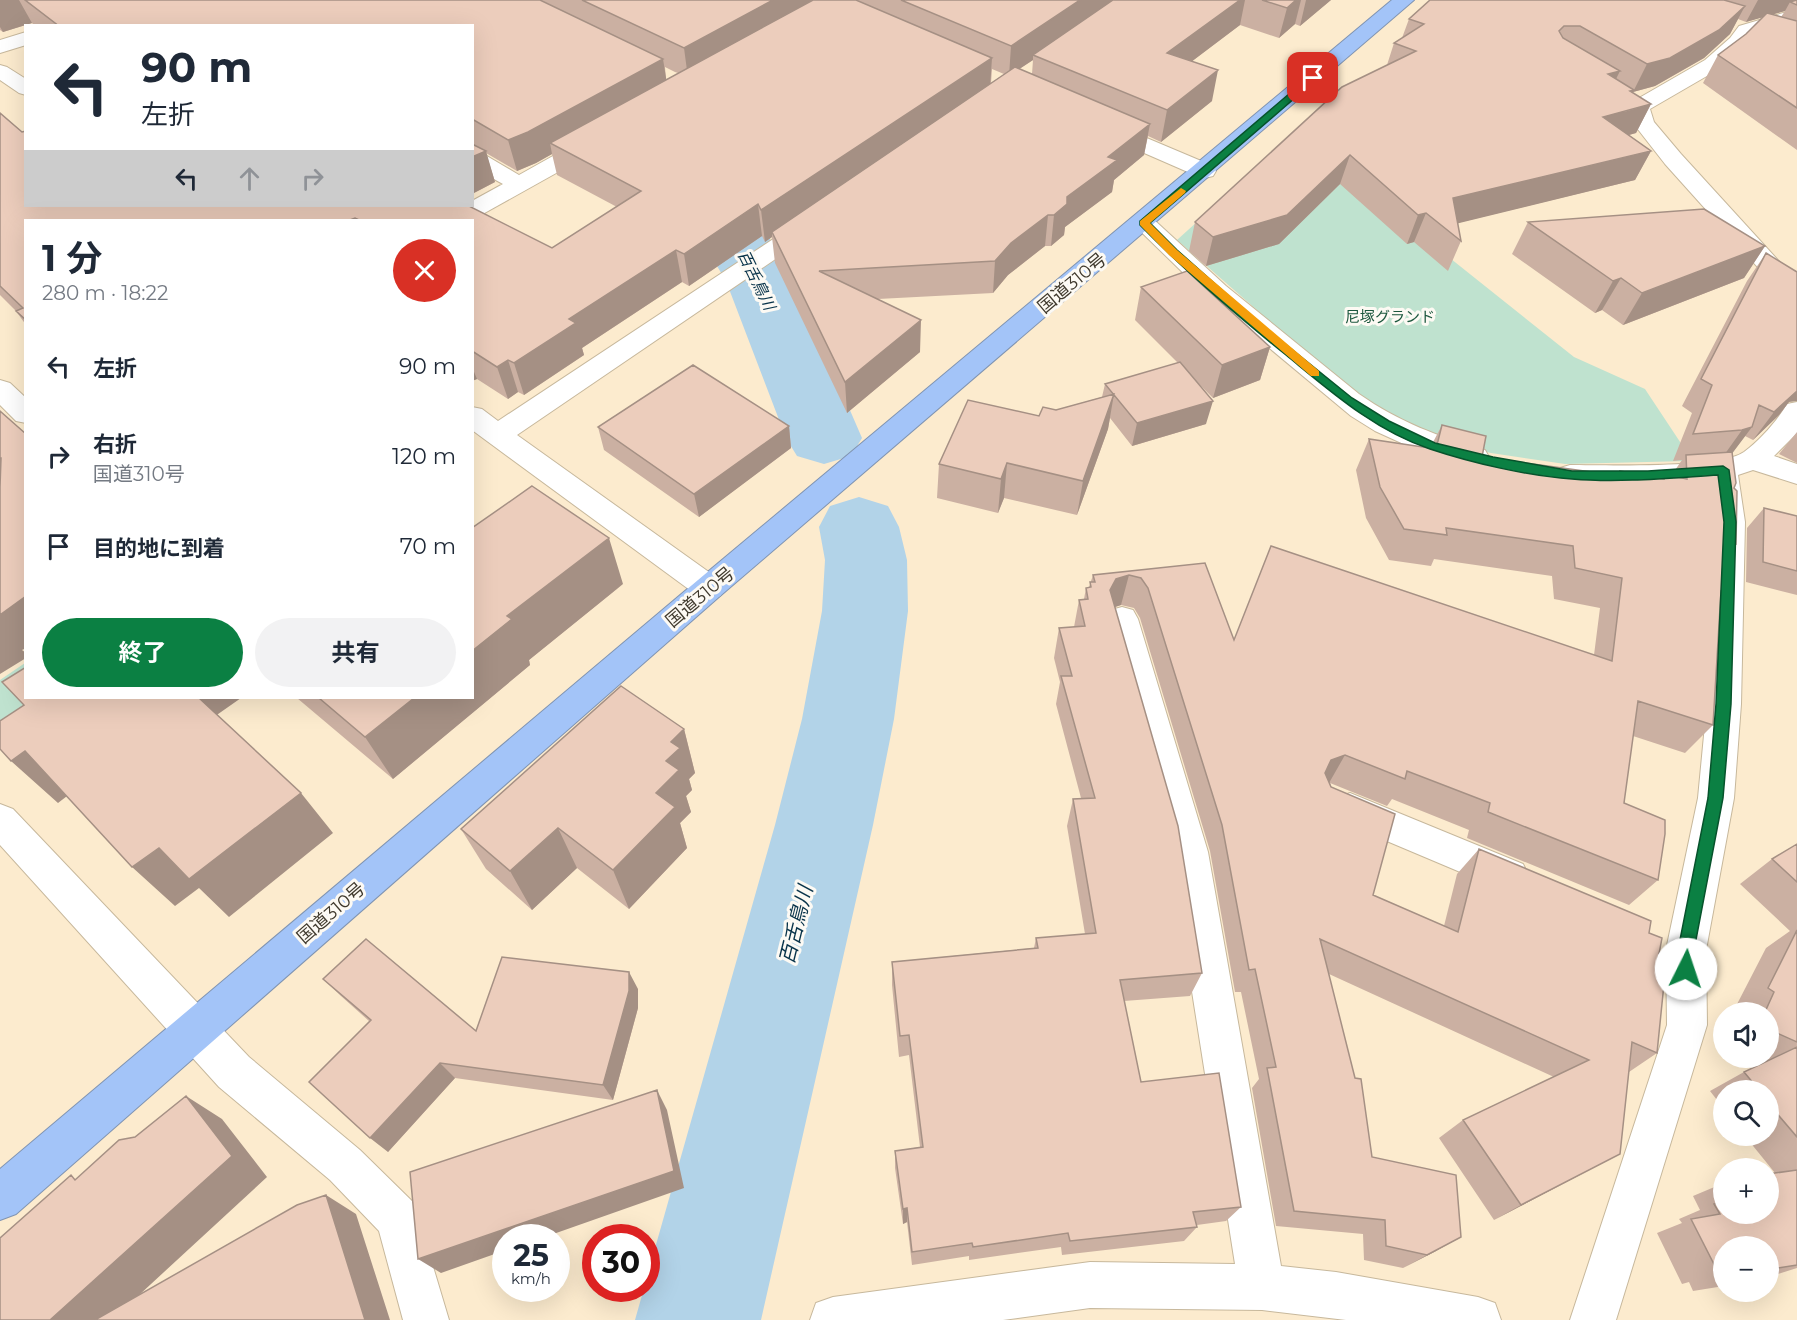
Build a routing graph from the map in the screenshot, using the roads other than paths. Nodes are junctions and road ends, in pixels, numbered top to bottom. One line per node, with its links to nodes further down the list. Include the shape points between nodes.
1 (1404, 0): 15 (highway, 国道310号)
2 (1797, 15): 4 (street)
3 (1724, 23): 4 (street)
4 (1743, 35): 6 (street); 11 (street, via 1698,75)
5 (24, 39): 7 (street)
6 (1768, 45)
7 (0, 47)
8 (0, 71): 10 (street)
9 (1589, 78): 11 (street)
10 (24, 88)
11 (1639, 107): 20 (street, via 1644,123 1673,159)
12 (1084, 118): 15 (street)
13 (608, 135): 16 (street)
14 (474, 158): 16 (street)
15 (1205, 171): 19 (highway, 国道310号)
16 (520, 185): 18 (street)
17 (829, 212): 25 (street)
18 (458, 219)
19 (1144, 223): 26 (street, via 1254,324 1348,401 1432,446); 30 (highway, 国道310号)
20 (1797, 296)
21 (0, 389): 23 (street)
22 (1797, 411): 27 (street, via 1792,421)
23 (24, 412)
24 (474, 417): 25 (street)
25 (498, 434): 30 (street)
26 (1505, 463)
27 (1738, 465): 28 (street, via 1648,475 1572,475); 29 (street); 41 (street, via 1730,522 1716,798 1669,943 1687,1025)
28 (1538, 469)
29 (1797, 474)
30 (710, 588): 35 (highway, 国道310号)
31 (1122, 619): 37 (street, via 1189,852)
32 (1330, 801): 34 (street)
33 (0, 820): 35 (street)
34 (1543, 890)
35 (194, 1030): 36 (highway, 国道310号); 38 (street, via 234,1072 345,1165 398,1220)
36 (0, 1198)
37 (1262, 1287): 39 (street, via 1090,1285); 40 (street, via 1396,1304)
38 (426, 1320)
39 (833, 1320)
40 (1478, 1320)
41 (1593, 1320)

